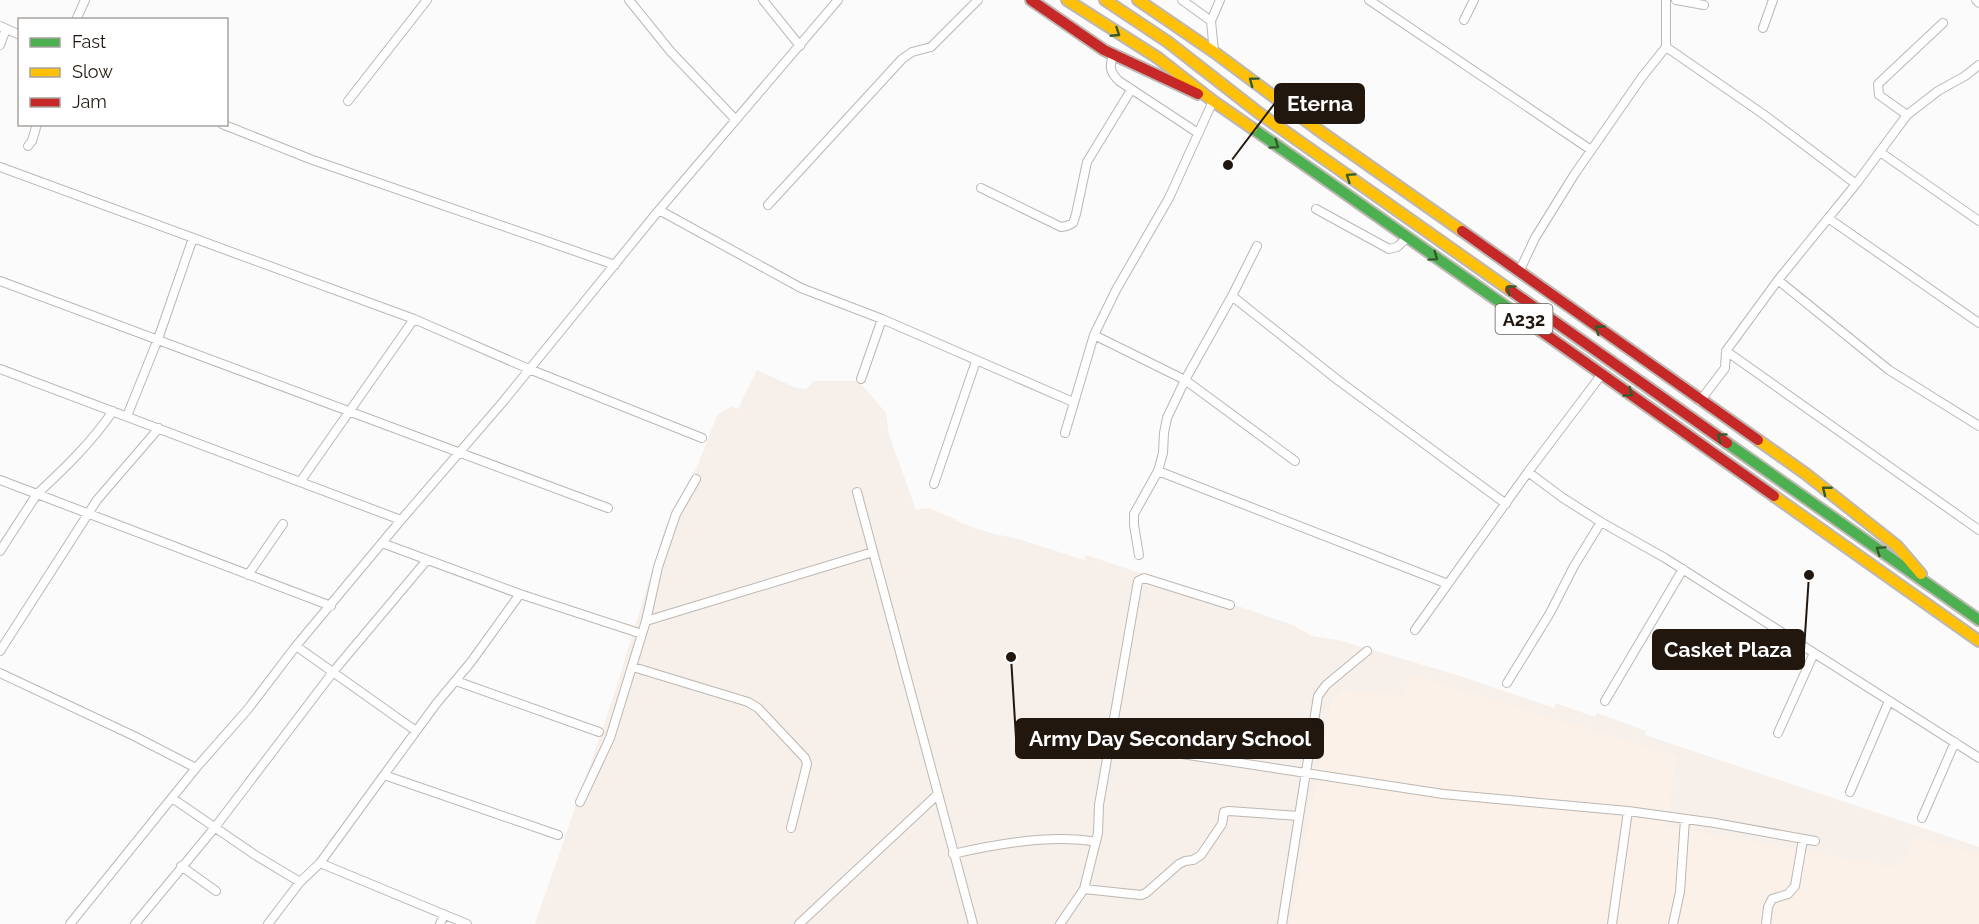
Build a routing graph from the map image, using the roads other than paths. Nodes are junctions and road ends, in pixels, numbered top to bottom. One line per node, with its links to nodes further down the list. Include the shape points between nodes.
1 (85, 0): 21 (street)
2 (629, 0): 38 (street, via 671,52)
3 (763, 0): 29 (street)
4 (838, 0): 29 (street)
5 (978, 0): 48 (street, via 931,48 902,59)
6 (1031, 0): 32 (main road)
7 (1067, 0): 36 (main road, A232, one-way to 36, via 1158,58)
8 (1105, 0): 107 (main road, A232, one-way to 8, via 1259,113 1168,42)
9 (1138, 0): 31 (main road)
10 (1182, 0): 23 (street)
11 (1220, 0): 23 (street)
12 (1369, 0): 43 (street)
13 (1474, 0): 22 (street)
14 (1666, 0): 30 (street)
15 (1676, 0): 20 (street)
16 (1773, 0): 26 (street)
17 (1976, 0): 19 (street)
18 (425, 1): 35 (street)
19 (1979, 3)
20 (1704, 5)
21 (77, 18)
22 (1464, 20)
23 (1211, 21): 31 (street)
24 (1943, 23): 37 (street, via 1878,84 1879,95)
25 (3, 28): 27 (street); 28 (street)
26 (1763, 28)
27 (18, 34)
28 (0, 45)
29 (800, 46): 38 (street)
30 (1666, 47): 43 (street); 46 (street)
31 (1214, 52): 57 (main road, one-way to 31)
32 (1113, 55): 34 (street, via 1109,66 1112,74); 36 (main road)
33 (1979, 65): 37 (street)
34 (1131, 90): 41 (street); 47 (street, via 1087,162 1073,223 1061,227)
35 (348, 101)
36 (1213, 101): 41 (street); 54 (main road, A232, one-way to 54)
37 (1907, 115): 44 (street)
38 (736, 120): 50 (street)
39 (36, 126): 42 (street)
40 (227, 126): 56 (street, via 310,159)
41 (1198, 133): 64 (street, via 1169,198)
42 (28, 146)
43 (1591, 150): 57 (street, via 1535,238)
44 (1880, 152): 46 (street); 52 (street)
45 (0, 168): 53 (street)
46 (1856, 184): 51 (street)
47 (981, 188)
48 (768, 206)
49 (1316, 209): 54 (street, via 1389,249)
50 (659, 210): 56 (street); 62 (street, via 801,288)
51 (1828, 218): 58 (street); 63 (street)
52 (1979, 221)
53 (193, 238): 61 (street); 65 (street)
54 (1407, 238): 70 (main road, A232, one-way to 70)
55 (1257, 246): 60 (street)
56 (615, 265): 69 (street)
57 (1519, 272): 73 (main road, one-way to 57)
58 (1778, 280): 66 (street); 78 (street, via 1889,370)
59 (0, 281): 65 (street)
60 (1232, 296): 72 (street); 92 (street, via 1339,381)
61 (414, 319): 69 (street); 75 (street)
62 (882, 319): 67 (street); 71 (street)
63 (1979, 323)
64 (1094, 335): 72 (street); 74 (street)
65 (158, 339): 75 (street); 77 (street)
66 (1726, 351): 73 (street, via 1725,368); 98 (street)
67 (976, 361): 74 (street); 89 (street)
68 (0, 369): 76 (street)
69 (530, 369): 81 (street); 82 (street)
70 (1602, 374): 85 (street); 115 (main road, A232, one-way to 115)
71 (861, 379)
72 (1185, 380): 83 (street); 84 (street, via 1167,418)
73 (1700, 401): 107 (main road, one-way to 73, via 1897,546 1806,474)
74 (1073, 402): 80 (street)
75 (349, 410): 82 (street); 88 (street)
76 (113, 411): 77 (street); 91 (street, via 78,455)
77 (127, 416): 79 (street)
78 (1979, 426)
79 (159, 428): 88 (street); 94 (street)
80 (1065, 433)
81 (702, 438)
82 (458, 453): 93 (street); 95 (street)
83 (1295, 461)
84 (1158, 471): 102 (street, via 1134,514); 106 (street)
85 (1528, 472): 92 (street); 96 (street)
86 (696, 479): 112 (street, via 676,514 658,567)
87 (0, 480): 91 (street)
88 (300, 482): 95 (street)
89 (934, 484)
90 (857, 492): 101 (street)
91 (37, 494): 94 (street); 100 (street)
92 (1506, 504): 106 (street)
93 (608, 508)
94 (88, 514): 105 (street); 117 (street)
95 (401, 520): 99 (street)
96 (1601, 522): 104 (street); 124 (street)
97 (283, 524): 105 (street)
98 (1979, 530)
99 (382, 543): 103 (street); 109 (street)
100 (0, 551)
101 (873, 552): 112 (street); 137 (street)
102 (1139, 555)
103 (427, 560): 108 (street); 121 (street)
104 (1683, 569): 119 (street); 126 (street)
105 (248, 575): 109 (street)
106 (1449, 584): 113 (street)
107 (1931, 586): 111 (main road, A232)
108 (520, 594): 114 (street); 123 (street)
109 (331, 606): 116 (street)
110 (1230, 606): 131 (street, via 1144,578 1138,581)
111 (1979, 620)
112 (646, 621): 114 (street)
113 (1415, 630)
114 (642, 634): 120 (street)
115 (1979, 641)
116 (296, 646): 121 (street); 133 (street)
117 (0, 651)
118 (1367, 651): 134 (street, via 1318,696)
119 (1814, 653): 125 (street); 129 (street)
120 (633, 667): 139 (street, via 610,738); 145 (street, via 758,708 807,764)
121 (333, 672): 127 (street); 144 (street)
122 (0, 673): 133 (street)
123 (456, 681): 127 (street); 128 (street)
124 (1507, 683)
125 (1889, 700): 130 (street); 136 (street)
126 (1605, 701)
127 (416, 731): 135 (street)
128 (599, 732)
129 (1778, 733)
130 (1955, 742): 132 (street); 142 (street)
131 (1110, 743): 134 (street); 149 (street)
132 (1979, 758)
133 (196, 768): 138 (street)
134 (1306, 773): 140 (street, via 1443,794); 141 (street)
135 (384, 775): 146 (street); 151 (street)
136 (1850, 792)
137 (937, 795): 150 (street); 162 (street)
138 (172, 798): 144 (street); 157 (street)
139 (580, 802)
140 (1628, 811): 143 (street); 166 (street)
141 (1299, 816): 154 (street, via 1224,812 1222,824 1201,855 1179,864 1146,893); 165 (street)
142 (1922, 818)
143 (1685, 819): 147 (street); 167 (street, via 1680,892)
144 (216, 826): 152 (street); 153 (street)
145 (791, 828)
146 (558, 835)
147 (1803, 839): 148 (street); 168 (street, via 1796,886 1788,894 1772,899)
148 (1815, 841)
149 (1096, 842): 150 (street, via 1075,838 990,846); 154 (street)
150 (953, 854): 163 (street)
151 (320, 863): 153 (street); 156 (street)
152 (181, 866): 155 (street); 158 (street)
153 (300, 882): 159 (street)
154 (1084, 889): 164 (street)
155 (216, 891)
156 (444, 915): 160 (street); 161 (street)
157 (70, 924)
158 (135, 924)
159 (268, 924)
160 (441, 924)
161 (467, 924)
162 (799, 924)
163 (972, 924)
164 (1060, 924)
165 (1282, 924)
166 (1612, 924)
167 (1673, 924)
168 (1766, 924)

